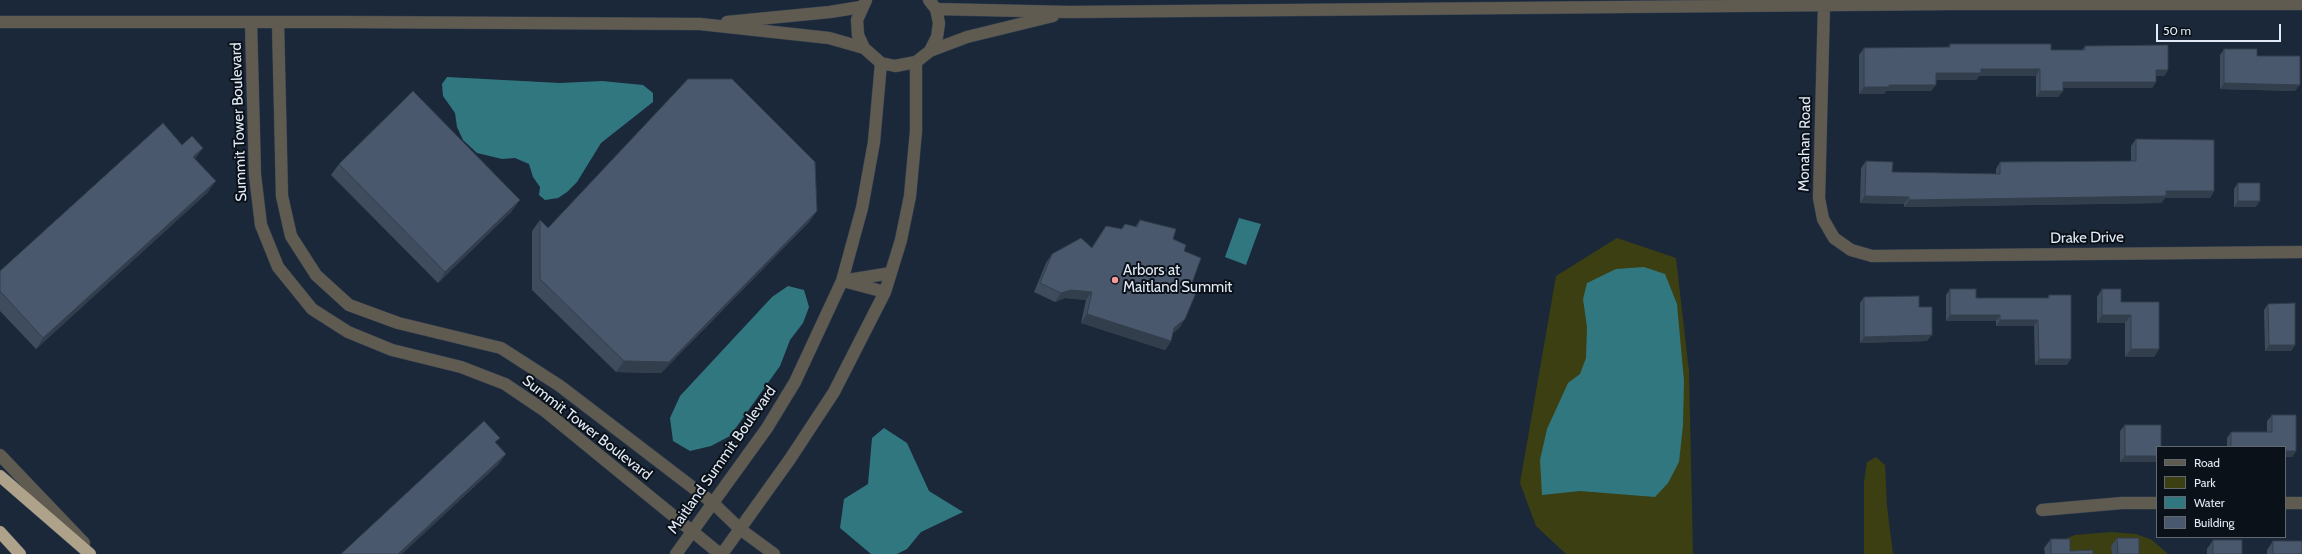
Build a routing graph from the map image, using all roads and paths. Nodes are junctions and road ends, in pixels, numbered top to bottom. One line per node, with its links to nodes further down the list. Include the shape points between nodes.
1 (864, 3): 9 (street, via 830,12); 10 (street, via 857,20 858,35)
2 (2302, 4): 4 (street)
3 (932, 5): 5 (street); 11 (street, via 939,23 937,37)
4 (1824, 5): 5 (street); 15 (street, Monahan Road, via 1819,198 1823,219 1834,238 1850,250)
5 (1070, 12): 11 (street, via 967,37)
6 (0, 22): 7 (street)
7 (251, 22): 8 (street); 28 (street, Summit Tower Boulevard, via 255,175 261,225 278,267 312,309 348,332 392,350 461,367 505,384 545,411)
8 (278, 22): 9 (street); 21 (street, Summit Tower Boulevard, via 282,196 291,236 316,275 350,305 398,323 501,348 560,386)
9 (700, 24): 10 (street, via 829,38)
10 (864, 48): 13 (street)
11 (930, 51): 12 (street)
12 (916, 62): 13 (street, via 895,66); 16 (street, via 916,131 910,196)
13 (882, 63): 17 (street, Maitland Summit Boulevard, via 874,142 862,208)
14 (2302, 252): 15 (street, Drake Drive)
15 (1872, 256)
16 (891, 273): 17 (street); 18 (street)
17 (842, 280): 18 (street); 21 (street, Maitland Summit Boulevard, via 795,382 768,428)
18 (885, 292): 26 (street, via 834,392)
19 (0, 455): 31 (street)
20 (0, 476): 30 (highway)
21 (713, 503): 26 (street, Summit Tower Boulevard); 28 (street, Maitland Summit Boulevard)
22 (2156, 503): 25 (street, via 2122,503)
23 (2286, 503): 24 (street)
24 (2302, 503)
25 (2042, 510)
26 (740, 529): 33 (street); 34 (street, Summit Tower Boulevard)
27 (0, 532): 29 (highway)
28 (692, 532): 32 (street, Maitland Summit Boulevard); 33 (street, Summit Tower Boulevard)
29 (20, 554)
30 (90, 554)
31 (95, 554)
32 (676, 554)
33 (721, 554)
34 (774, 554)

